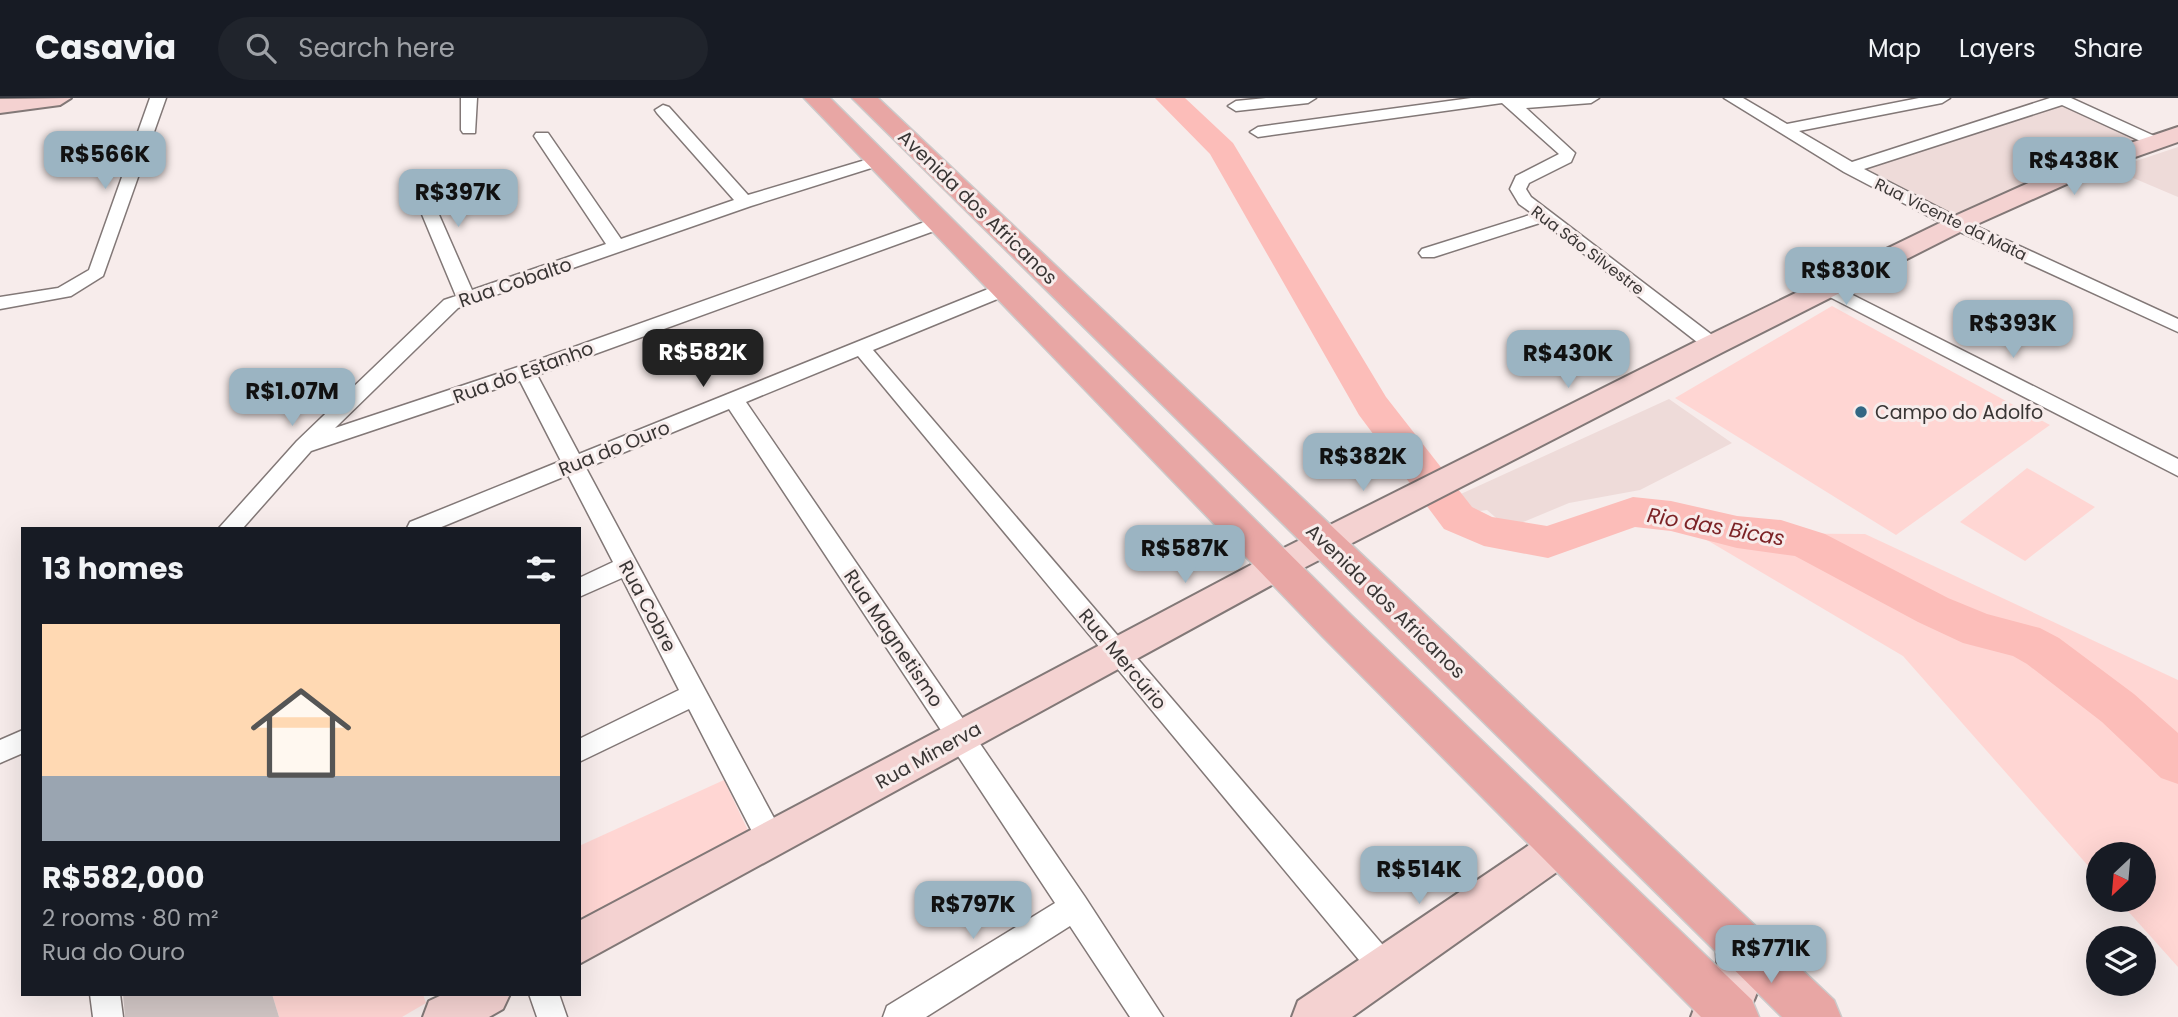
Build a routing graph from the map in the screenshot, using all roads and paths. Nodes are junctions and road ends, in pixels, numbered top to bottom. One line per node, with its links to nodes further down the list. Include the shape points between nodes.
1 (60, 98): 12 (street)
2 (158, 98): 32 (street, via 97,272 83,284)
3 (469, 98): 16 (street)
4 (816, 98): 21 (main road, Avenida dos Africanos)
5 (864, 98): 45 (main road, Avenida dos Africanos)
6 (1308, 98): 13 (street)
7 (1591, 98): 11 (street)
8 (1732, 98): 15 (street, Rua Vicente da Mata)
9 (1942, 98): 15 (street)
10 (2060, 99): 20 (street); 22 (street)
11 (1508, 100): 17 (street); 25 (street, Rua São Silvestre, via 1567,153 1565,159 1518,185)
12 (0, 106)
13 (1236, 106)
14 (663, 110): 24 (street)
15 (1787, 129): 22 (street, Rua Vicente da Mata)
16 (469, 130)
17 (1258, 132)
18 (2178, 134): 20 (street, Rua Minerva)
19 (542, 136): 28 (street)
20 (2155, 142): 27 (street, Rua Minerva, via 2089,165)
21 (878, 160): 24 (street, Rua Cobalto); 26 (main road, Avenida dos Africanos)
22 (1850, 168): 27 (street, Rua Vicente da Mata)
23 (414, 176): 33 (street)
24 (745, 202): 28 (street, Rua Cobalto)
25 (1542, 217): 29 (street); 36 (street, Rua São Silvestre)
26 (939, 223): 30 (main road, Avenida dos Africanos); 38 (street, Rua do Estanho)
27 (1956, 224): 31 (street, Rua Minerva); 35 (street, Rua Vicente da Mata)
28 (617, 247): 33 (street, Rua Cobalto)
29 (1428, 253)
30 (1005, 289): 37 (street, Rua do Ouro); 47 (main road, Avenida dos Africanos)
31 (1829, 289): 36 (street, Rua Minerva); 42 (street)
32 (59, 293): 34 (street)
33 (466, 297): 40 (street, Rua Cobalto, via 436,315)
34 (0, 303)
35 (2178, 326)
36 (1713, 345): 45 (street, Rua Minerva)
37 (862, 349): 39 (street, Rua do Ouro); 50 (street, Rua Mercúrio)
38 (524, 372): 40 (street, Rua do Estanho); 41 (street, Rua Cobre)
39 (733, 399): 41 (street, Rua do Ouro); 52 (street, Rua Magnetismo)
40 (304, 446): 43 (street, Rua Cobalto)
41 (573, 465): 44 (street, Rua do Ouro); 46 (street, Rua Cobre)
42 (2178, 468)
43 (231, 527)
44 (420, 527)
45 (1326, 541): 47 (street, Rua Minerva); 49 (main road); 59 (main road, Avenida dos Africanos)
46 (626, 566): 48 (street); 51 (street, Rua Cobre)
47 (1278, 566): 49 (main road, Avenida dos Africanos); 50 (street, Rua Minerva)
48 (581, 587)
49 (1337, 626): 57 (main road, Avenida dos Africanos)
50 (1117, 652): 52 (street, Rua Minerva); 61 (street, Rua Mercúrio)
51 (694, 695): 54 (street); 56 (street, Rua Cobre)
52 (960, 737): 56 (street, Rua Minerva); 58 (street, Rua Magnetismo)
53 (21, 742): 55 (street)
54 (581, 750)
55 (0, 752)
56 (771, 840): 60 (street, Rua Minerva)
57 (1560, 846): 61 (street); 65 (main road, Avenida dos Africanos)
58 (1075, 907): 69 (street); 70 (street, Rua Magnetismo)
59 (1737, 940): 65 (street, via 1742,967 1738,991); 72 (main road, Avenida dos Africanos)
60 (581, 943)
61 (1384, 968): 71 (street)
62 (105, 996): 66 (street)
63 (484, 996): 67 (street)
64 (545, 996): 68 (street)
65 (1724, 1014)
66 (108, 1017)
67 (445, 1017)
68 (552, 1017)
69 (898, 1017)
70 (1148, 1017)
71 (1314, 1017)
72 (1817, 1017)

